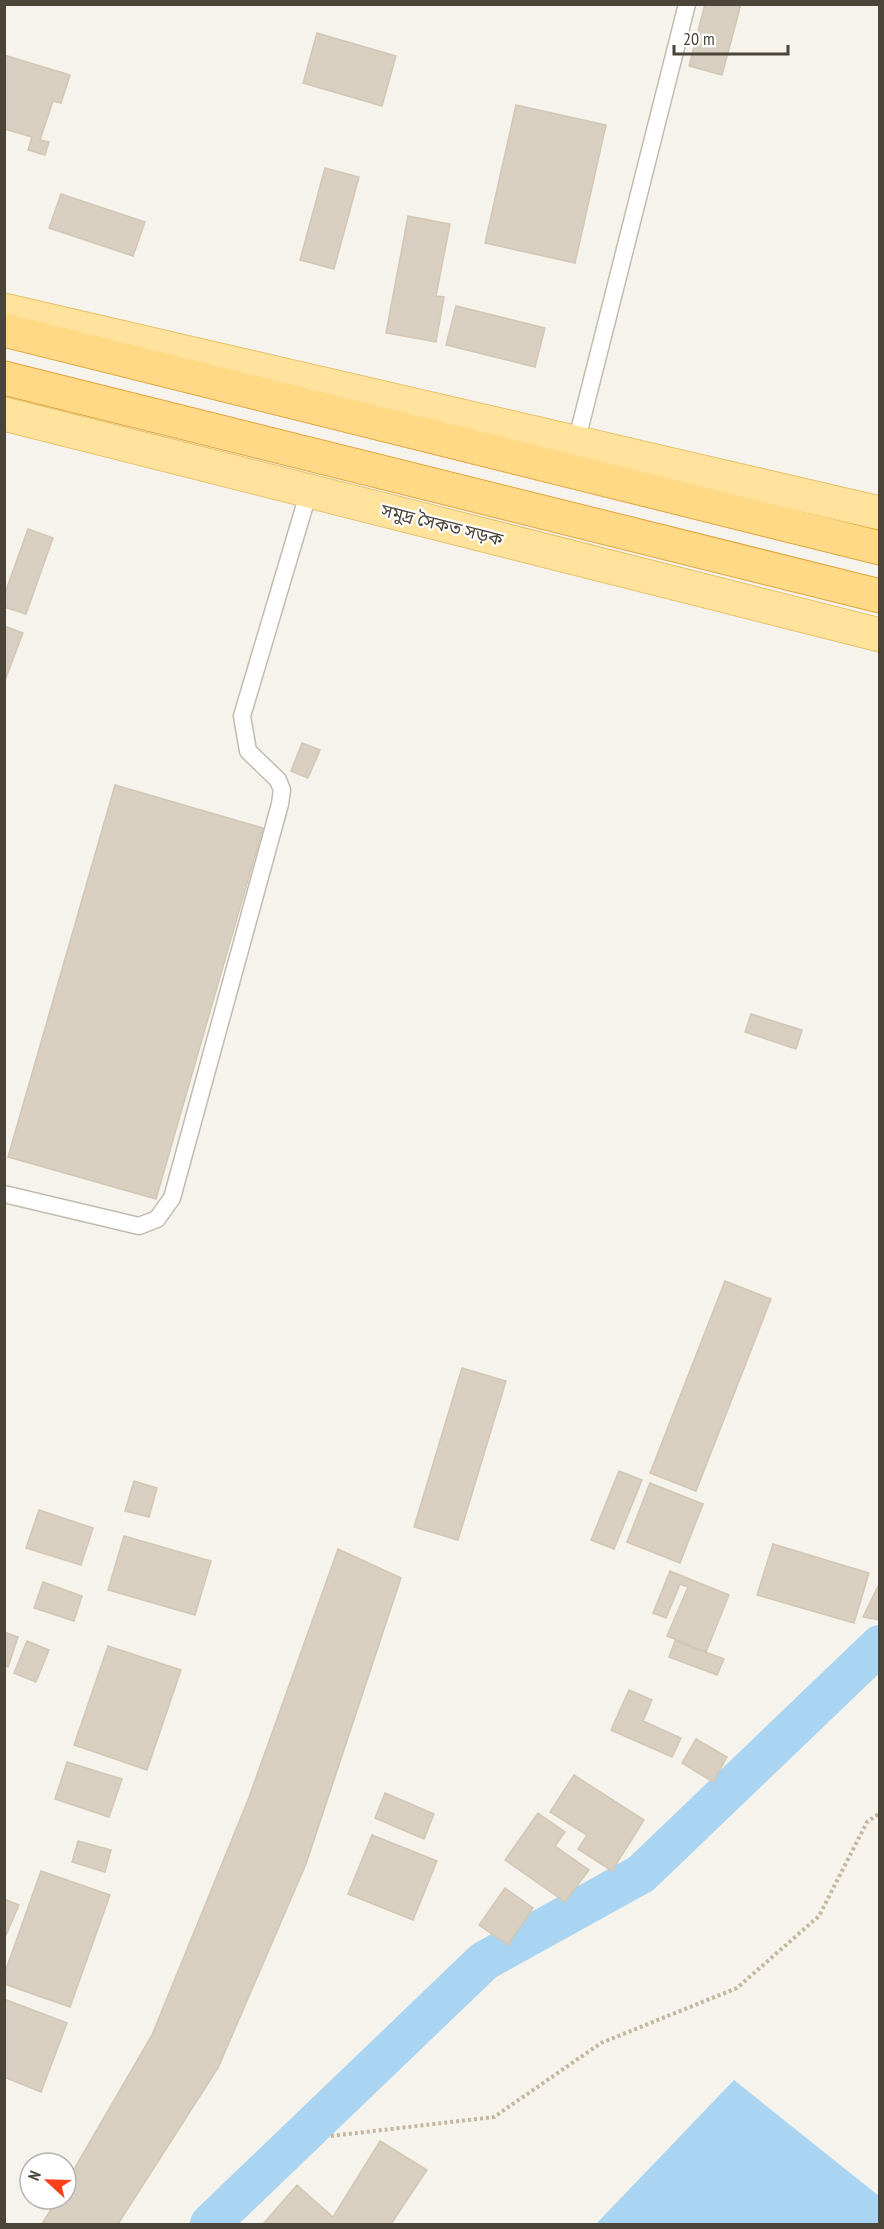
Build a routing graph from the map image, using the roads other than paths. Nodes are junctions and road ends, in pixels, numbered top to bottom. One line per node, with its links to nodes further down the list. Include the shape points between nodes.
1 (687, 4): 6 (lane)
2 (4, 310): 6 (main road)
3 (4, 330): 9 (highway)
4 (4, 378): 10 (highway)
5 (4, 414): 7 (main road, সমুদ্র সৈকত সড়ক)
6 (576, 443): 8 (main road)
7 (309, 491): 11 (main road, সমুদ্র সৈকত সড়ক); 12 (lane, via 242,717 248,751 278,780 282,790 280,804 172,1198 157,1220 139,1226)
8 (879, 513)
9 (879, 548)
10 (879, 596)
11 (879, 635)
12 (4, 1194)

